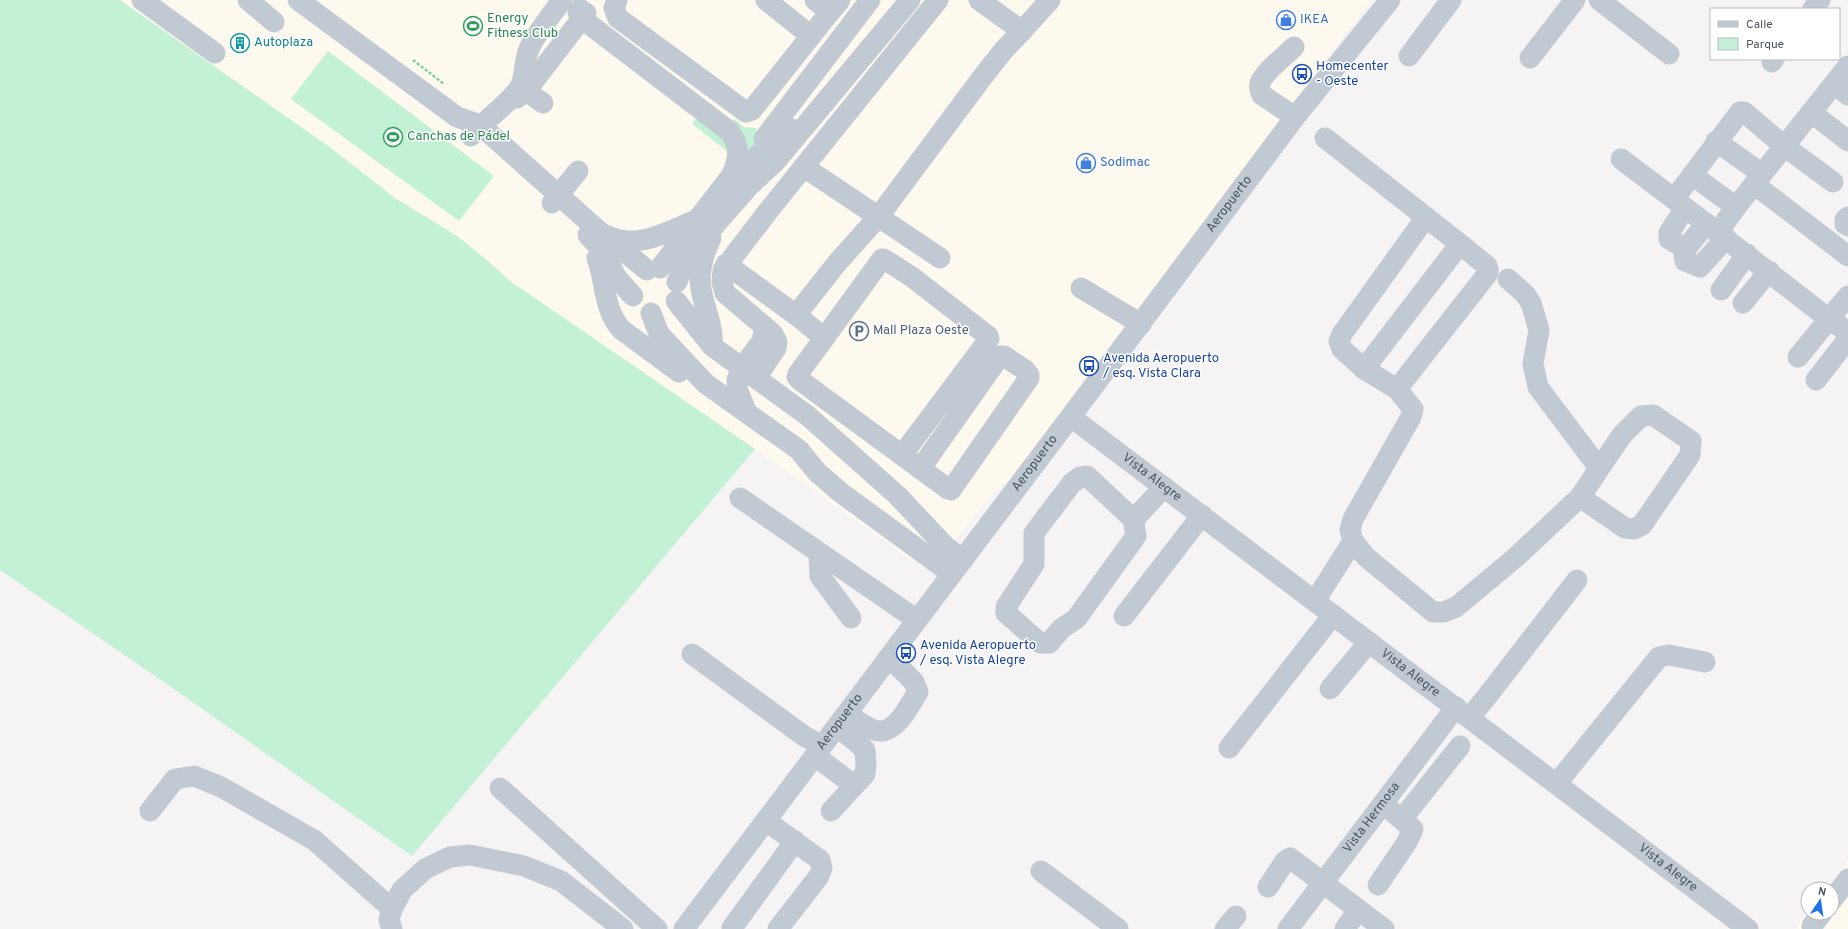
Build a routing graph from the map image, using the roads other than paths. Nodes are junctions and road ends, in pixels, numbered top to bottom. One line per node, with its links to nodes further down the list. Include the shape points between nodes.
1 (142, 0): 23 (street)
2 (248, 0): 19 (street)
3 (617, 0): 21 (street, via 614,8 618,18 746,112 752,110)
4 (766, 0): 21 (street)
5 (870, 0): 34 (street)
6 (910, 0): 30 (street)
7 (938, 0): 41 (street)
8 (979, 0): 20 (street)
9 (1049, 0): 20 (street)
10 (1390, 0): 32 (street, Aeropuerto)
11 (1451, 0): 25 (street)
12 (1575, 0): 26 (street)
13 (1599, 0): 24 (street)
14 (1820, 0): 18 (street)
15 (303, 2): 33 (street)
16 (828, 4): 21 (street)
17 (576, 7): 29 (street); 29 (street, via 530,48 524,62); 44 (street, via 581,18 729,131 736,141 736,164)
18 (1814, 8)
19 (274, 22)
20 (1022, 31): 49 (street, via 994,62)
21 (811, 36)
22 (1294, 48): 32 (street, via 1266,74 1260,82 1260,90 1262,95)
23 (216, 53)
24 (1669, 54)
25 (1409, 56)
26 (1530, 58)
27 (1848, 66): 28 (street)
28 (1841, 89): 31 (street)
29 (530, 93): 33 (street, via 507,102)
30 (822, 107): 34 (street); 44 (street, via 775,162)
31 (1811, 112): 37 (street); 38 (street)
32 (1295, 117): 74 (street, Aeropuerto)
33 (476, 131): 46 (street)
34 (763, 138): 44 (street, via 761,165)
35 (1325, 138): 50 (street)
36 (1716, 141): 38 (street, via 1740,112 1744,112); 42 (street); 43 (street)
37 (1848, 141)
38 (1784, 146): 43 (street); 45 (street)
39 (1622, 159): 47 (street)
40 (573, 167): 46 (street)
41 (804, 168): 49 (street); 61 (street)
42 (1692, 175): 47 (street); 48 (street)
43 (1758, 179): 48 (street); 59 (street)
44 (740, 180): 52 (street); 53 (street)
45 (1833, 182)
46 (550, 195): 56 (street)
47 (1679, 204): 55 (street); 55 (street, via 1669,239 1686,249)
48 (1736, 207): 55 (street)
49 (879, 216): 60 (street); 71 (street, via 837,263)
50 (1426, 217): 57 (street); 80 (street, via 1339,341 1342,350)
51 (1848, 217): 54 (street, via 1845,224)
52 (696, 220): 56 (street, via 642,241 624,242); 62 (street)
53 (717, 224): 67 (street, via 688,258); 78 (street, via 703,258 700,278 712,330)
54 (1848, 226)
55 (1717, 231): 58 (street)
56 (595, 234): 62 (street); 68 (street, via 616,277); 83 (street, via 607,303 614,322 676,370)
57 (1460, 244): 80 (street); 84 (street, via 1487,266 1488,273)
58 (1747, 254): 63 (street); 66 (street)
59 (1848, 256)
60 (940, 258)
61 (726, 264): 71 (street); 81 (street, via 722,282 725,293 776,338 777,345)
62 (653, 269): 67 (street, via 670,273); 68 (street, via 641,273 634,284)
63 (1769, 271): 70 (street); 73 (street)
64 (1508, 279): 88 (street, via 1531,303 1539,330 1533,364 1538,387)
65 (1081, 288): 74 (street)
66 (1721, 290)
67 (676, 292): 72 (street, via 668,310); 78 (street)
68 (633, 296): 72 (street, via 638,305)
69 (1848, 296): 73 (street)
70 (1743, 303)
71 (799, 312): 76 (street)
72 (651, 313): 83 (street, via 659,334)
73 (1829, 319): 75 (street); 79 (street)
74 (1141, 324): 86 (street, Aeropuerto)
75 (1848, 332)
76 (826, 335): 87 (street, via 798,374 798,378); 87 (street, via 884,259 912,277 988,336 989,340)
77 (1848, 339): 82 (street)
78 (712, 346): 81 (street)
79 (1798, 357)
80 (1364, 368): 84 (street)
81 (749, 373): 85 (street, via 737,380 737,389); 97 (street, via 813,420 898,496 946,547)
82 (1816, 380)
83 (706, 384): 85 (street)
84 (1397, 389): 95 (street, via 1414,409 1353,519 1350,530)
85 (747, 413): 97 (street, via 799,450 817,472 840,492)
86 (1071, 417): 90 (street, Vista Alegre); 97 (street, Aeropuerto)
87 (902, 455): 89 (street)
88 (1599, 468): 91 (street); 91 (street, via 1622,435 1642,416 1653,414 1691,441 1690,455 1642,525 1634,529 1625,528)
89 (920, 469): 89 (street, via 948,489 953,489 1029,378 1027,372 1004,356 1000,356)
90 (1164, 487): 93 (street, Vista Alegre); 94 (street)
91 (1580, 497): 95 (street, via 1515,558 1456,607 1444,612 1433,612 1366,557)
92 (740, 498): 96 (street)
93 (1202, 515): 99 (street, Vista Alegre); 101 (street)
94 (1135, 521): 94 (street, via 1136,536 1130,546 1076,619 1062,628 1049,643 1040,643 1006,613 1006,607 1034,564 1034,533 1080,476 1087,476)
95 (1354, 541): 99 (street)
96 (819, 553): 102 (street, via 820,576); 103 (street)
97 (957, 567): 103 (street, Aeropuerto)
98 (1576, 580): 109 (street, Vista Hermosa, via 1485,700)
99 (1316, 602): 100 (street, Vista Alegre)
100 (1333, 614): 104 (street, Vista Alegre); 112 (street)
101 (1124, 616)
102 (851, 618)
103 (917, 620): 106 (street, Aeropuerto)
104 (1369, 642): 108 (street); 109 (street, Vista Alegre)
105 (692, 654): 113 (street, via 804,736)
106 (889, 657): 110 (street, Aeropuerto); 110 (street, via 914,682 918,692 894,727 880,731)
107 (1705, 662): 114 (street, via 1669,655 1659,657)
108 (1330, 689)
109 (1463, 712): 114 (street, Vista Alegre); 117 (street, Vista Hermosa)
110 (842, 721): 113 (street, Aeropuerto); 115 (street, via 853,739 865,750 867,758 865,774)
111 (1460, 746): 120 (street)
112 (1229, 748)
113 (818, 751): 115 (street); 121 (street, Aeropuerto)
114 (1557, 783): 140 (street, Vista Alegre)
115 (854, 785): 119 (street)
116 (500, 788): 133 (street)
117 (1383, 804): 120 (street); 125 (street, Vista Hermosa)
118 (150, 810): 130 (street, via 175,779 194,776 221,787 314,840)
119 (832, 811)
120 (1402, 820): 126 (street, via 1412,829 1411,834)
121 (766, 821): 122 (street); 134 (street, Aeropuerto)
122 (795, 842): 131 (street); 135 (street, via 820,860 822,868 819,876)
123 (1041, 871): 136 (street)
124 (1848, 879): 128 (street)
125 (1323, 883): 127 (street, via 1290,858 1285,861); 129 (street); 137 (street, Vista Hermosa)
126 (1378, 885)
127 (1268, 887)
128 (1840, 890)
129 (1358, 910): 138 (street); 139 (street)
130 (392, 919): 132 (street, via 402,890 425,869 450,857 470,855 524,866 562,881)
131 (732, 928)
132 (623, 929)
133 (657, 929)
134 (684, 929)
135 (778, 929)
136 (1118, 929)
137 (1288, 929)
138 (1345, 929)
139 (1384, 929)
140 (1748, 929)

